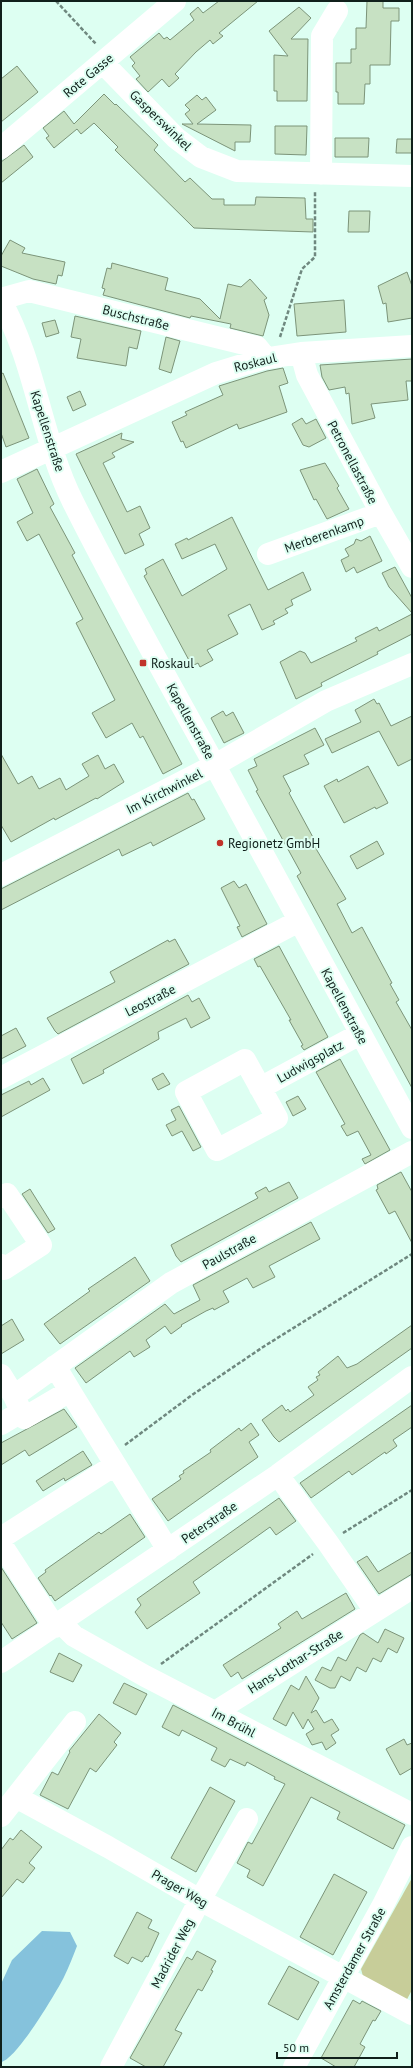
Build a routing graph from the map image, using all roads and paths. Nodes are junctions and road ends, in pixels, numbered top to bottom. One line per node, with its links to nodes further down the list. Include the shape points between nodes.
1 (56, 1): 4 (path)
2 (175, 1): 4 (street, Rote Gasse)
3 (337, 12): 6 (street, via 322,36)
4 (105, 61): 5 (street, Rote Gasse); 6 (street, Gasperswinkel, via 176,138 201,157 237,171)
5 (1, 148)
6 (318, 173): 7 (street, Gasperswinkel); 11 (path, via 315,257 302,269)
7 (412, 176)
8 (1, 300): 11 (street, Buschstraße, via 29,291 257,347); 12 (street, Kapellenstraße, via 23,349)
9 (412, 346): 10 (street, Roskaul)
10 (301, 353): 11 (street, Roskaul); 14 (street, Petronellastraße, via 306,375)
11 (270, 357): 12 (street, Roskaul, via 216,373)
12 (52, 450): 13 (street, Roskaul); 18 (street, Kapellenstraße, via 72,500)
13 (1, 472)
14 (381, 513): 15 (street, Merberenkamp); 16 (street, Petronellastraße)
15 (268, 554)
16 (412, 567)
17 (412, 664): 18 (street, Im Kirchwinkel, via 326,701)
18 (214, 764): 19 (street, Im Kirchwinkel); 20 (street, Kapellenstraße)
19 (1, 875)
20 (299, 921): 21 (street, Kapellenstraße); 22 (street, Leostraße)
21 (360, 1034): 23 (street, Ludwigsplatz); 24 (street, Kapellenstraße)
22 (1, 1078)
23 (260, 1088)
24 (412, 1128)
25 (412, 1152): 29 (street, Paulstraße, via 171,1283)
26 (1, 1197): 28 (street, via 7,1194 40,1245 4,1269)
27 (412, 1254): 35 (path, via 205,1386)
28 (1, 1265)
29 (55, 1366): 32 (street); 33 (street, Paulstraße)
30 (1, 1375): 33 (street)
31 (412, 1376): 36 (street, Peterstraße)
32 (70, 1391): 33 (street, Paulstraße, via 24,1418); 35 (street)
33 (18, 1404): 34 (street, Paulstraße)
34 (1, 1424)
35 (113, 1461): 38 (street); 41 (street)
36 (278, 1476): 39 (street); 41 (street, Peterstraße)
37 (412, 1490): 39 (path)
38 (1, 1538)
39 (328, 1543): 43 (street); 46 (path)
40 (1, 1544): 44 (street, Im Brühl)
41 (168, 1550): 44 (street, Peterstraße)
42 (412, 1588): 43 (street, Hans-Lothar-Straße)
43 (374, 1611): 47 (street, Hans-Lothar-Straße)
44 (58, 1625): 45 (street, Peterstraße); 46 (street, Im Brühl)
45 (1, 1662)
46 (145, 1676): 47 (street, Im Brühl)
47 (215, 1712): 50 (street, Im Brühl)
48 (75, 1722): 49 (street)
49 (16, 1797): 51 (street); 54 (street, Prager Weg)
50 (412, 1814)
51 (1, 1816)
52 (247, 1819): 54 (street, Madrider Weg)
53 (412, 1847): 55 (street, Amsterdamer Straße)
54 (200, 1900): 55 (street, Prager Weg); 57 (street, Madrider Weg)
55 (344, 1976): 56 (street, Prager Weg); 58 (street, Amsterdamer Straße)
56 (412, 2014)
57 (112, 2067)
58 (294, 2067)

